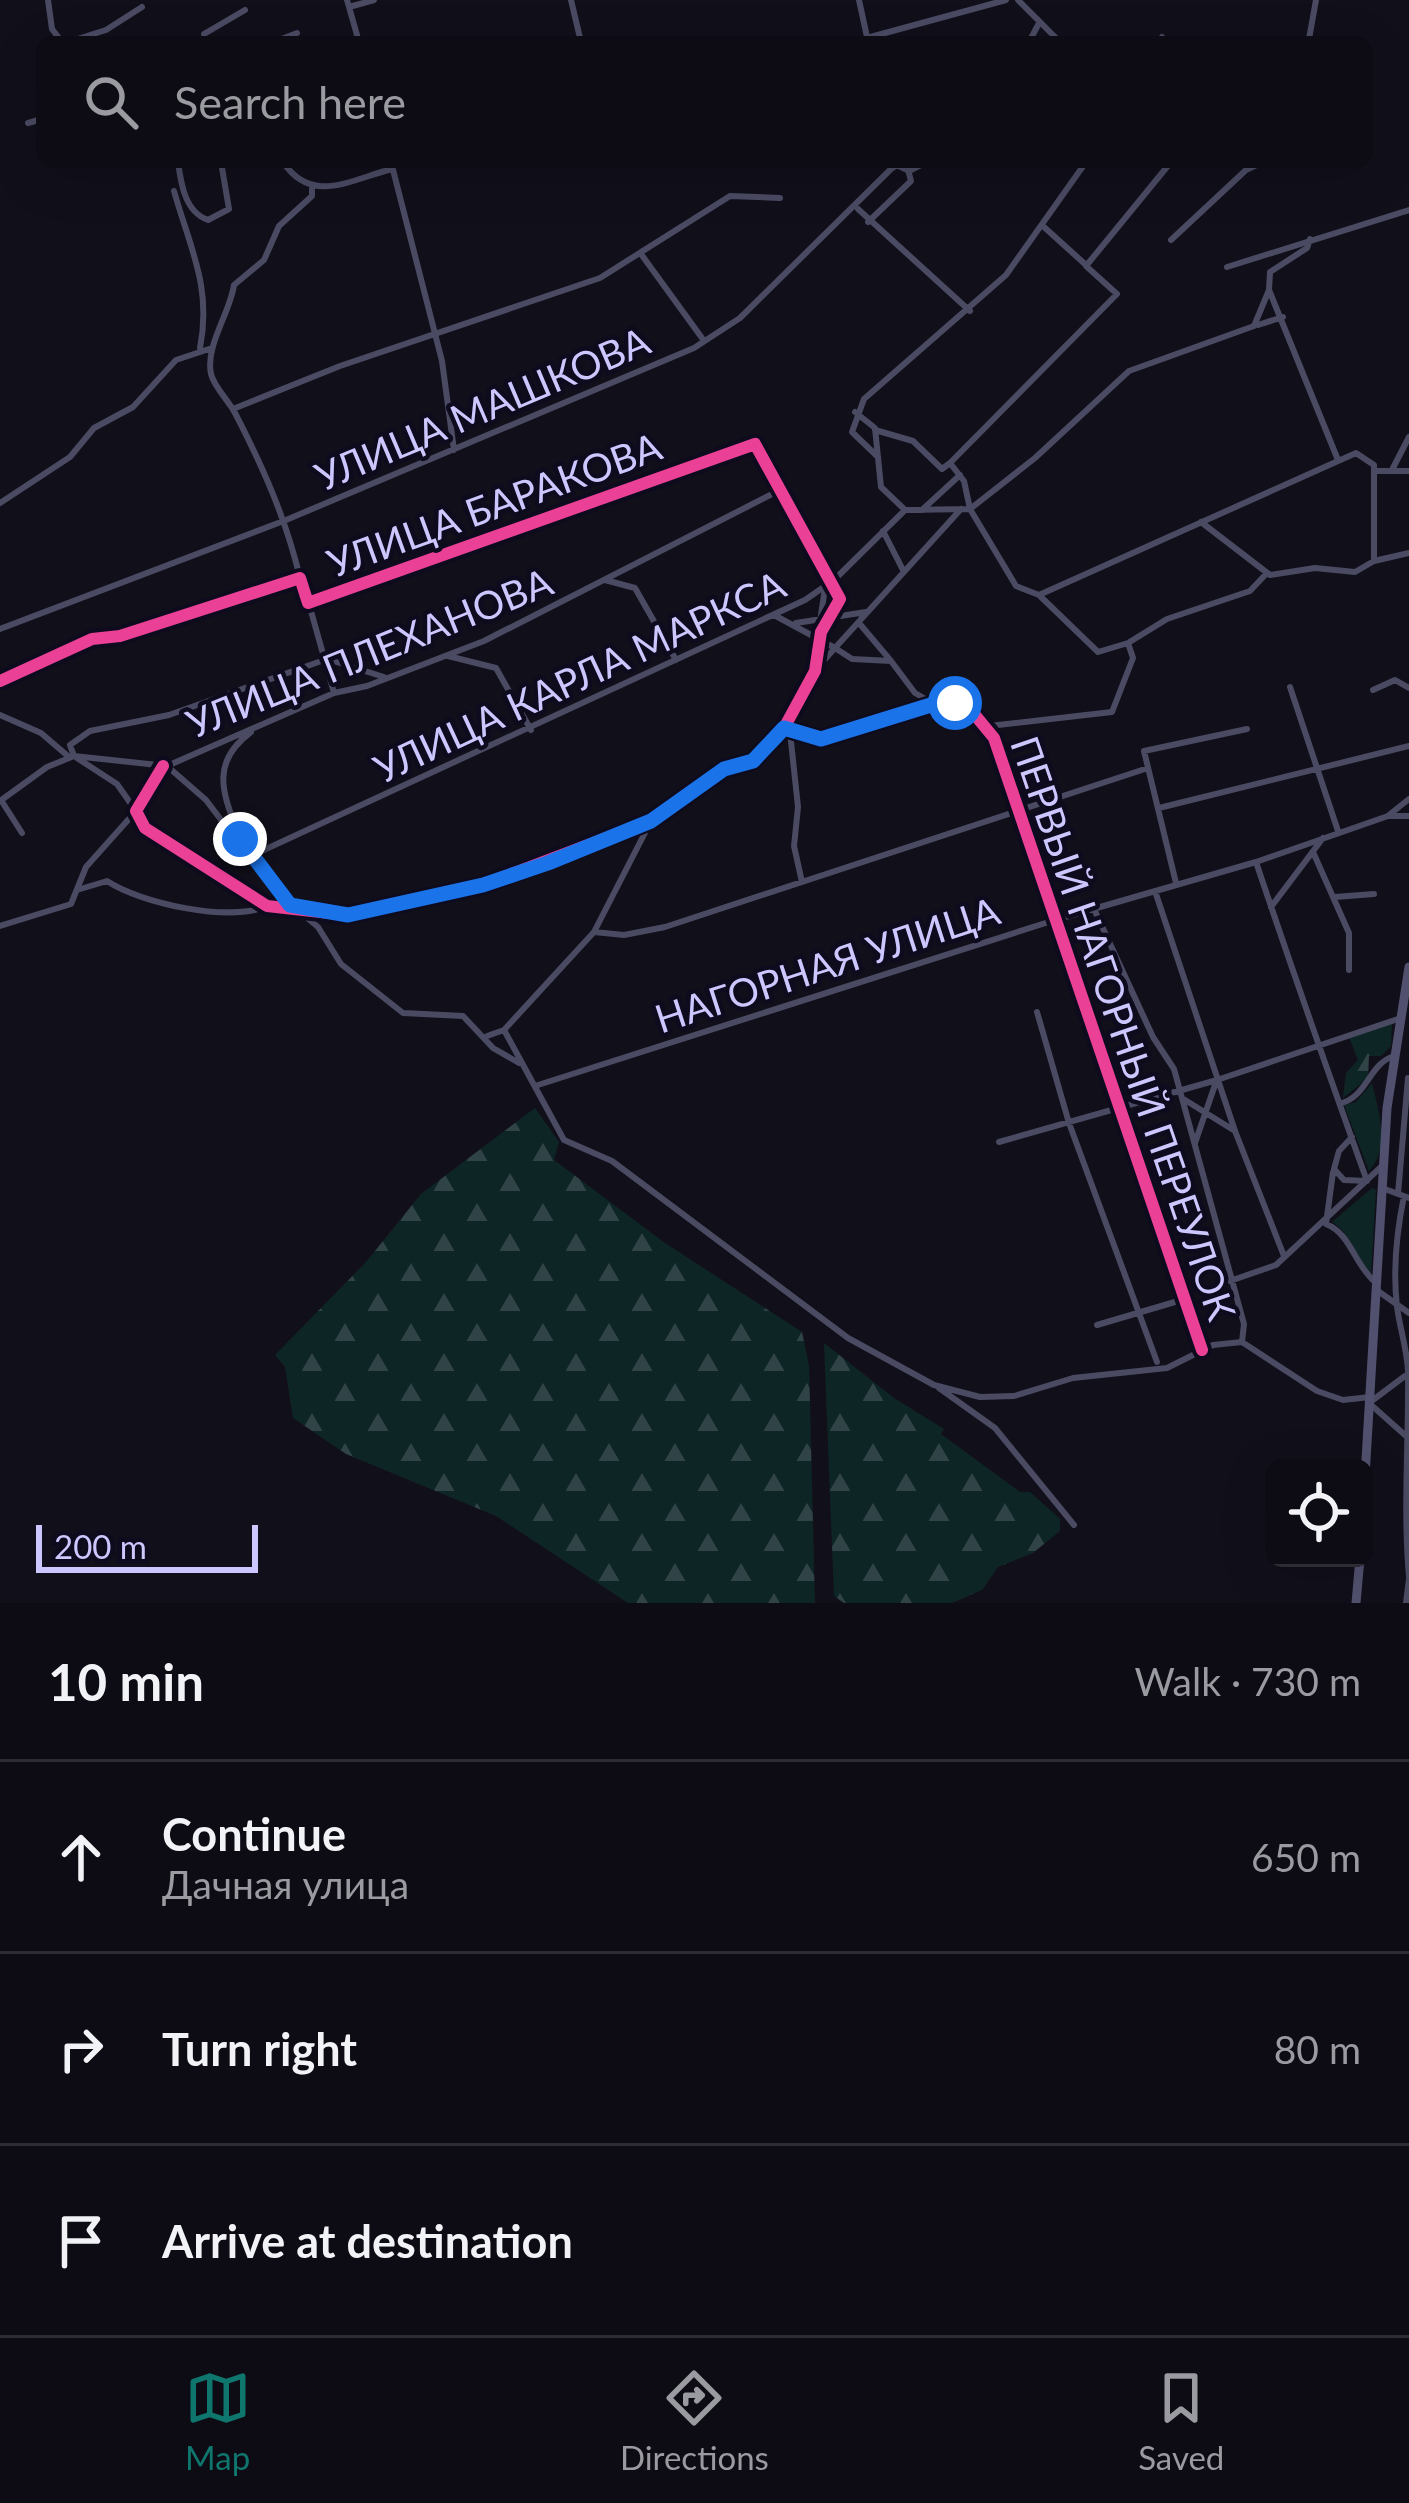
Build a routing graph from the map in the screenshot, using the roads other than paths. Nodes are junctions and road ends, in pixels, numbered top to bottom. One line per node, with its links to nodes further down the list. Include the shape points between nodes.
1 (48, 0): 15 (street)
2 (374, 0): 9 (street)
3 (571, 0): 20 (street)
4 (859, 0): 21 (street)
5 (967, 0): 12 (street)
6 (1006, 0): 12 (street)
7 (1018, 0): 13 (street)
8 (1316, 0): 25 (street)
9 (348, 3): 19 (street)
10 (142, 7): 16 (street)
11 (245, 10): 17 (street)
12 (968, 13): 22 (street)
13 (1038, 25): 23 (street); 24 (street)
14 (297, 33): 18 (street)
15 (59, 36)
16 (86, 36)
17 (205, 36)
18 (289, 36)
19 (357, 36)
20 (580, 36)
21 (867, 36)
22 (883, 36)
23 (1032, 36)
24 (1052, 36)
25 (1310, 36)
26 (36, 120): 27 (street)
27 (28, 123)
28 (179, 168): 29 (street, via 188,204 208,220 229,209)
29 (222, 168)
30 (288, 168): 38 (street)
31 (381, 168): 38 (street)
32 (392, 168): 54 (street)
33 (892, 168): 41 (street, УЛИЦА МАШКОВА)
34 (908, 168): 43 (street, via 911,182)
35 (1082, 168): 44 (street)
36 (1166, 168): 48 (street)
37 (1250, 168): 46 (street)
38 (313, 189): 57 (street, via 279,226 264,260 234,285 230,315)
39 (174, 190): 56 (street, via 204,279)
40 (780, 198): 47 (street, via 730,196)
41 (857, 208): 43 (street); 55 (street, УЛИЦА МАШКОВА, via 838,216 740,318)
42 (1409, 210): 45 (street)
43 (868, 222): 51 (street)
44 (1044, 227): 48 (street); 51 (street)
45 (1310, 239): 49 (street); 50 (street, via 1270,272)
46 (1172, 240)
47 (641, 254): 54 (street, via 600,278); 55 (street)
48 (1086, 266): 65 (street, via 1117,295)
49 (1227, 267)
50 (1269, 290): 52 (street); 53 (street)
51 (970, 311): 59 (street)
52 (1283, 317): 53 (street); 64 (street)
53 (1254, 326): 72 (street, via 1129,371)
54 (435, 335): 58 (street); 62 (street)
55 (702, 338): 62 (street, УЛИЦА МАШКОВА)
56 (200, 348): 57 (street); 71 (street, via 176,360 133,407 94,428 70,457)
57 (212, 348): 58 (street, via 211,376)
58 (233, 409): 75 (street)
59 (855, 412): 60 (street); 63 (street, via 854,436)
60 (875, 430): 63 (street); 65 (street, via 914,441 942,470)
61 (1409, 437): 66 (street)
62 (454, 450): 75 (street, УЛИЦА МАШКОВА)
63 (878, 457): 73 (street, via 881,487)
64 (1338, 460): 67 (street, via 1355,453); 76 (street)
65 (950, 463): 69 (street)
66 (1393, 468): 67 (street); 68 (street)
67 (1376, 471): 79 (street)
68 (1409, 471)
69 (960, 475): 72 (street); 74 (street)
70 (782, 489): 83 (street, УЛИЦА ПЛЕХАНОВА); 84 (street); 87 (street, УЛИЦА БАРАКОВА, via 755,444)
71 (0, 503)
72 (966, 509): 74 (street); 80 (street); 85 (street, via 1016,586)
73 (905, 510): 74 (street); 77 (street, УЛИЦА КАРЛА МАРКСА)
74 (920, 512)
75 (286, 520): 82 (street); 95 (street, УЛИЦА МАШКОВА)
76 (1201, 522): 81 (street); 85 (street)
77 (883, 530): 80 (street); 84 (street, УЛИЦА КАРЛА МАРКСА)
78 (1409, 553): 79 (street)
79 (1374, 561): 81 (street, via 1354,572)
80 (903, 570): 89 (street)
81 (1267, 574): 98 (street, via 1250,591 1167,619)
82 (300, 578): 87 (street, УЛИЦА БАРАКОВА); 106 (street, УЛИЦА БАРАКОВА, via 92,639)
83 (605, 580): 100 (street, УЛИЦА ПЛЕХАНОВА); 102 (street, via 635,588)
84 (830, 583): 86 (street); 90 (street, УЛИЦА КАРЛА МАРКСА); 92 (street)
85 (1039, 595): 98 (street, via 1098,652)
86 (840, 599): 88 (street); 91 (street)
87 (308, 603): 101 (street)
88 (848, 611): 89 (street); 91 (street); 94 (street)
89 (866, 613): 94 (street)
90 (774, 615): 93 (street); 102 (street, УЛИЦА КАРЛА МАРКСА)
91 (834, 615): 92 (street); 96 (street)
92 (820, 618): 93 (street); 96 (street)
93 (793, 623): 97 (street)
94 (857, 623): 99 (street); 103 (street)
95 (0, 629)
96 (821, 632): 97 (street)
97 (817, 643): 99 (street); 104 (street)
98 (1128, 643): 114 (street, via 1132,658 1112,712)
99 (836, 649): 103 (street, via 852,659); 104 (street)
100 (444, 656): 105 (street, УЛИЦА ПЛЕХАНОВА); 117 (street, via 496,668)
101 (327, 659): 105 (street); 110 (street); 119 (street, via 170,715 90,730 70,745)
102 (676, 660): 117 (street, УЛИЦА КАРЛА МАРКСА)
103 (891, 661): 111 (street)
104 (815, 671): 115 (street)
105 (385, 678): 110 (street, УЛИЦА ПЛЕХАНОВА)
106 (0, 681)
107 (1290, 687): 122 (street)
108 (1409, 688): 109 (street, via 1395,680)
109 (1373, 690)
110 (334, 693): 113 (street, УЛИЦА ПЛЕХАНОВА)
111 (934, 704): 114 (street, via 955,703); 115 (street, via 821,739)
112 (0, 715): 119 (street)
113 (260, 725): 120 (street, УЛИЦА ПЛЕХАНОВА); 134 (street, via 223,767 223,796)
114 (989, 726): 127 (street, ПЕРВЫЙ НАГОРНЫЙ ПЕРЕУЛОК)
115 (787, 729): 130 (street, via 753,761 724,769); 138 (street)
116 (1247, 729): 121 (street, via 1144,751)
117 (531, 730): 136 (street, УЛИЦА КАРЛА МАРКСА)
118 (1409, 746): 122 (street)
119 (71, 757): 120 (street); 124 (street); 126 (street, via 116,784)
120 (165, 766): 126 (street); 134 (street)
121 (1148, 768): 125 (street); 127 (street)
122 (1316, 769): 125 (street); 132 (street)
123 (1409, 799): 128 (street)
124 (1, 801): 131 (street)
125 (1159, 808): 139 (street)
126 (136, 811): 140 (street); 145 (street, via 145,828)
127 (1017, 812): 138 (street); 148 (street, ПЕРВЫЙ НАГОРНЫЙ ПЕРЕУЛОК)
128 (1388, 816): 129 (street, НАГОРНАЯ УЛИЦА); 132 (street, НАГОРНАЯ УЛИЦА)
129 (1409, 816)
130 (651, 821): 144 (street, via 483,885 348,915); 150 (street)
131 (22, 833)
132 (1339, 833): 133 (street, НАГОРНАЯ УЛИЦА)
133 (1323, 838): 135 (street); 137 (street, НАГОРНАЯ УЛИЦА)
134 (240, 839): 136 (street)
135 (1313, 852): 143 (street); 146 (street)
136 (253, 855): 144 (street)
137 (1256, 862): 139 (street, НАГОРНАЯ УЛИЦА); 146 (street)
138 (802, 882): 150 (street, via 665,927)
139 (1176, 883): 141 (street, НАГОРНАЯ УЛИЦА)
140 (77, 890): 145 (street, via 107,881 127,896 182,909); 149 (street, via 71,904)
141 (1155, 890): 147 (street, НАГОРНАЯ УЛИЦА); 161 (street)
142 (1374, 894): 143 (street)
143 (1334, 897): 152 (street, via 1348,933)
144 (290, 905): 145 (street); 156 (street, via 318,927 341,964 403,1012 463,1016)
145 (267, 906)
146 (1271, 908): 157 (street)
147 (1094, 909): 148 (street, НАГОРНАЯ УЛИЦА); 163 (street)
148 (1055, 920): 162 (street, НАГОРНАЯ УЛИЦА); 165 (street, ПЕРВЫЙ НАГОРНЫЙ ПЕРЕУЛОК)
149 (0, 926)
150 (594, 932): 155 (street)
151 (1409, 967): 154 (main road)
152 (1349, 970)
153 (1036, 1012): 168 (street)
154 (1401, 1018): 157 (street); 158 (main road)
155 (504, 1030): 156 (street); 159 (street)
156 (487, 1036): 159 (street)
157 (1319, 1047): 161 (street); 164 (street)
158 (1395, 1056): 164 (street, via 1380,1060 1355,1098); 174 (main road)
159 (520, 1063): 162 (street)
160 (1409, 1077): 178 (street)
161 (1217, 1080): 163 (street); 166 (street); 170 (street)
162 (538, 1085): 192 (street, via 575,1149 612,1161 848,1338)
163 (1181, 1094): 165 (street); 166 (street); 173 (street)
164 (1342, 1103): 171 (street)
165 (1120, 1107): 168 (street); 183 (street, ПЕРВЫЙ НАГОРНЫЙ ПЕРЕУЛОК)
166 (1205, 1112): 167 (street); 169 (street)
167 (1218, 1120): 169 (street); 170 (street)
168 (1069, 1123): 172 (street); 185 (street)
169 (1200, 1127): 173 (street)
170 (1235, 1131): 180 (street)
171 (1352, 1137): 175 (street); 176 (street)
172 (999, 1142)
173 (1193, 1146): 181 (street)
174 (1382, 1166): 176 (street); 177 (main road)
175 (1334, 1168): 176 (street, via 1344,1180); 179 (street)
176 (1367, 1181): 179 (street)
177 (1382, 1188): 178 (street); 182 (main road)
178 (1404, 1196): 184 (street)
179 (1326, 1224): 180 (street); 182 (street, via 1346,1237)
180 (1284, 1256): 181 (street)
181 (1230, 1281): 188 (street)
182 (1375, 1286): 184 (street); 193 (main road)
183 (1184, 1299): 185 (street); 189 (street, ПЕРВЫЙ НАГОРНЫЙ ПЕРЕУЛОК)
184 (1396, 1304): 186 (street); 191 (street)
185 (1138, 1313): 187 (street); 190 (street)
186 (1409, 1313)
187 (1097, 1325)
188 (1242, 1342): 189 (street); 193 (street, via 1317,1391)
189 (1202, 1350): 192 (street, via 1167,1369 1083,1376 1014,1396)
190 (1156, 1362)
191 (1409, 1373): 193 (street); 194 (street)
192 (938, 1386): 196 (street, via 995,1428)
193 (1370, 1400): 194 (street); 195 (main road)
194 (1409, 1438): 198 (street)
195 (1366, 1459)
196 (1074, 1525)
197 (1359, 1567): 199 (main road)
198 (1409, 1578): 200 (street)
199 (1356, 1603)
200 (1406, 1603)

